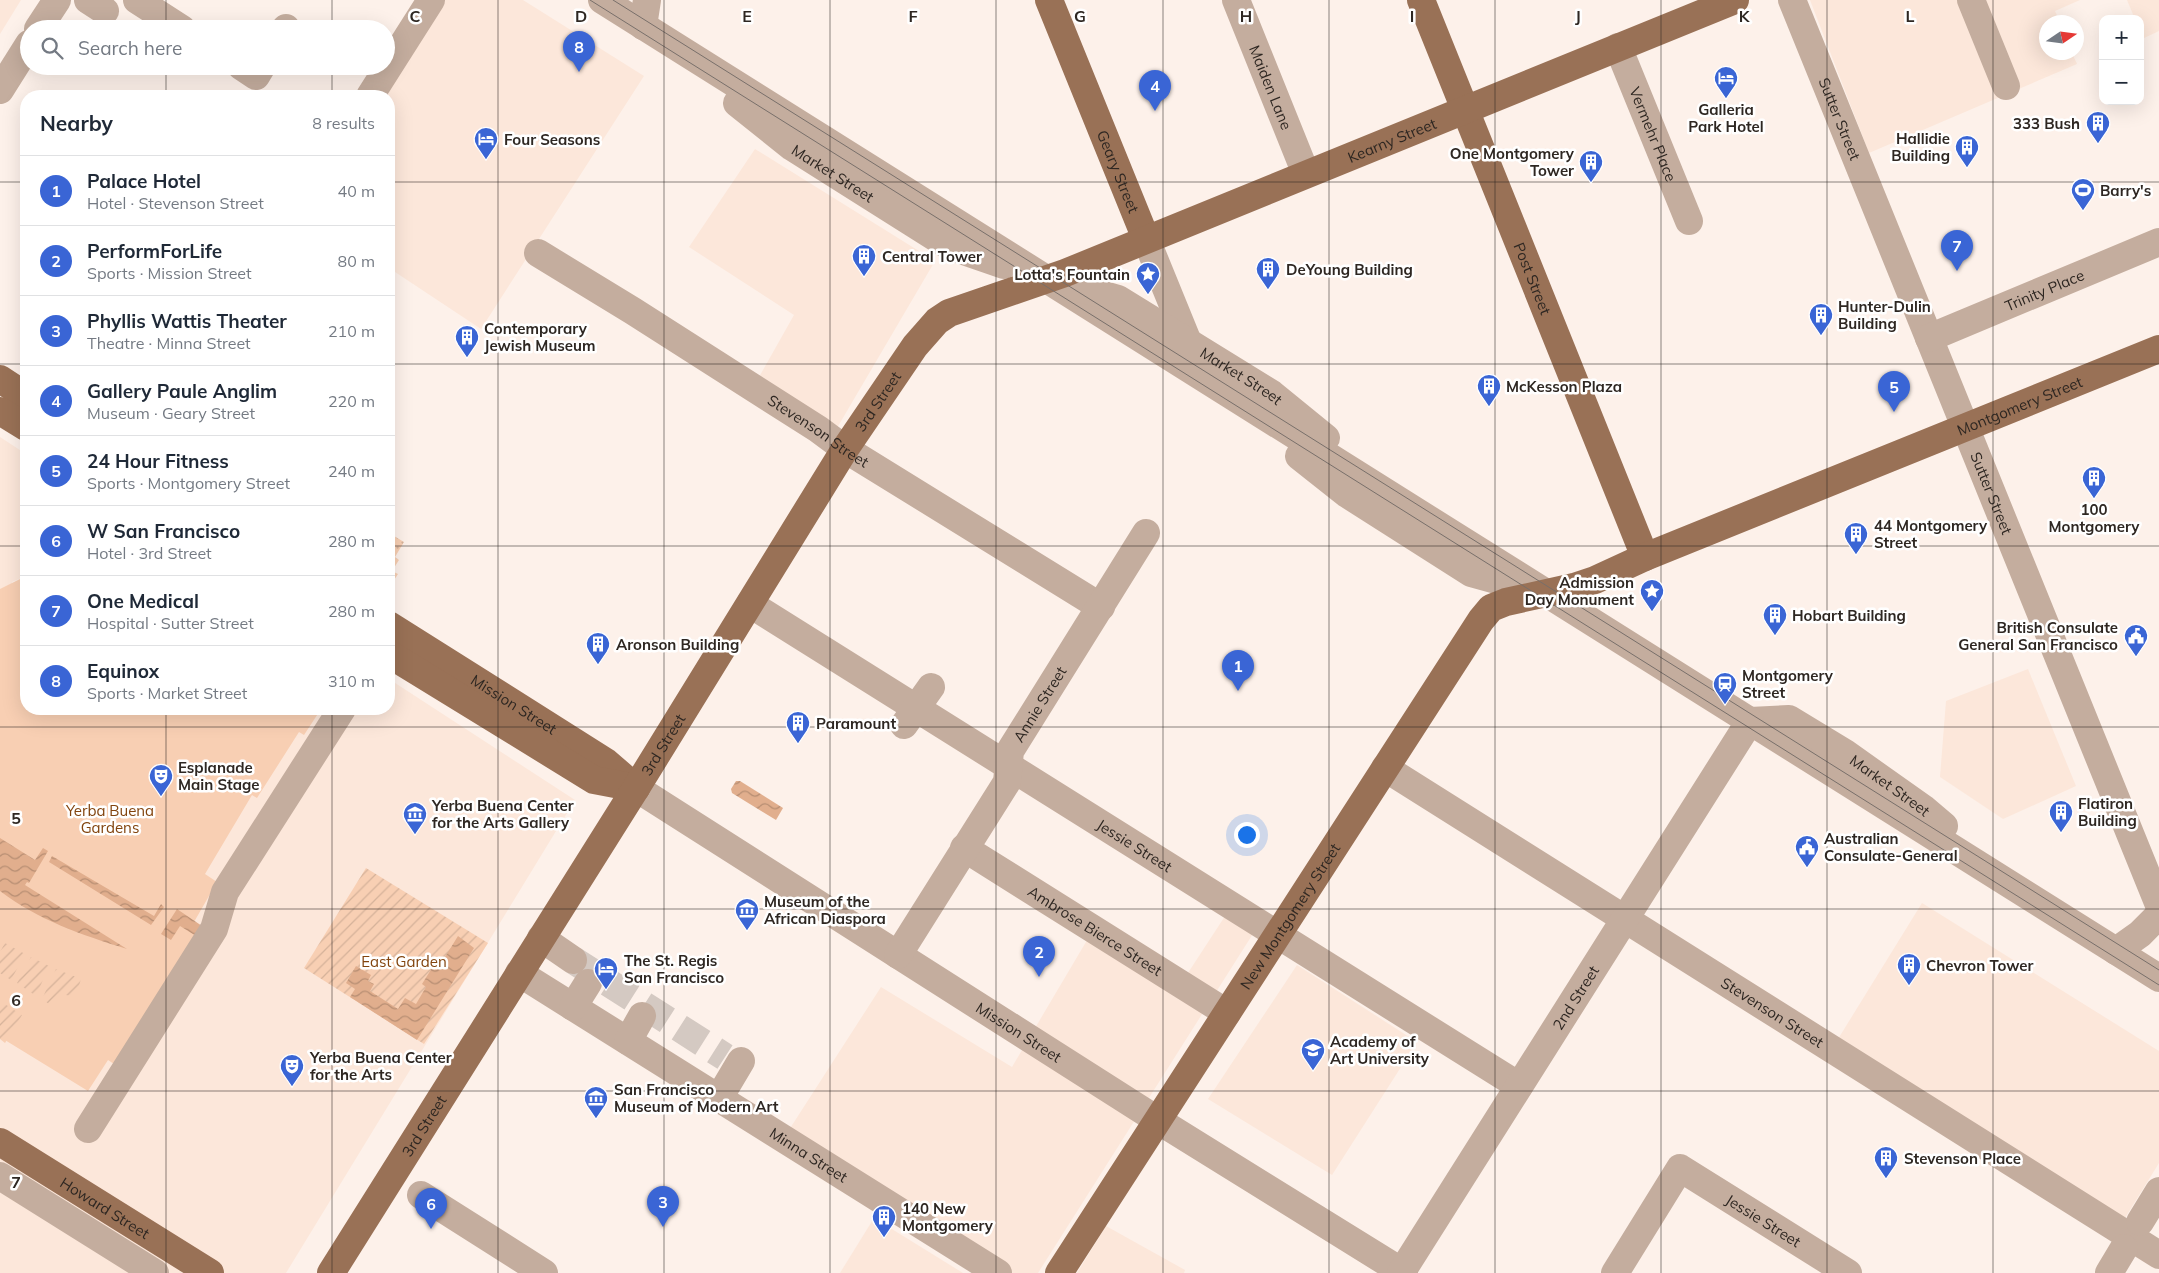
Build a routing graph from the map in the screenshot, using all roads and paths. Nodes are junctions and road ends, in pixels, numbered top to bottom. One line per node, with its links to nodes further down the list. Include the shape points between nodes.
1 (57, 0): 12 (street)
2 (137, 0): 13 (street)
3 (431, 0): 15 (street)
4 (602, 0): 11 (street, Market Street)
5 (1049, 0): 24 (main road, Geary Street)
6 (1236, 0): 22 (street, Maiden Lane)
7 (1421, 0): 21 (main road, Post Street)
8 (1735, 0): 14 (main road, Kearny Street)
9 (1792, 0): 28 (street, Sutter Street)
10 (1971, 0): 18 (street)
11 (645, 13): 27 (street, Market Street)
12 (44, 20)
13 (168, 20)
14 (1618, 47): 21 (main road, Kearny Street); 23 (street, Vermehr Place)
15 (395, 57)
16 (20, 58): 19 (street)
17 (383, 75): 20 (street)
18 (2006, 86)
19 (0, 90)
20 (374, 90)
21 (1465, 109): 22 (main road, Kearny Street); 40 (main road, Post Street)
22 (1306, 174): 24 (main road, Kearny Street)
23 (1689, 221)
24 (1146, 238): 27 (main road, Kearny Street); 29 (street, Geary Street)
25 (2159, 242): 28 (street, Trinity Place)
26 (538, 253): 37 (street, Stevenson Street, via 667,332)
27 (1047, 279): 29 (street, Market Street, via 1118,299); 31 (street, Market Street); 37 (main road, 3rd Street, via 974,303 937,321 914,346)
28 (1929, 338): 36 (street, Sutter Street)
29 (1188, 342): 38 (street, Market Street, via 1272,394)
30 (2159, 349): 36 (main road, Montgomery Street)
31 (1202, 378): 38 (street, Market Street); 41 (street, Market Street, via 1346,494 1463,568)
32 (0, 380): 33 (main road)
33 (20, 392)
34 (0, 411): 35 (main road)
35 (20, 423)
36 (1965, 428): 40 (main road, Montgomery Street); 52 (street, Sutter Street)
37 (846, 450): 42 (main road, 3rd Street); 43 (street, Stevenson Street, via 1013,560)
38 (1412, 510): 41 (street, Market Street)
39 (1146, 533): 43 (street, Annie Street)
40 (1645, 557): 41 (main road, Montgomery Street, via 1595,580)
41 (1546, 593): 47 (street, Market Street); 49 (main road, New Montgomery Street, via 1491,608)
42 (750, 604): 48 (street, Jessie Street); 50 (main road, 3rd Street)
43 (1101, 607): 48 (street, Annie Street, via 1010,752)
44 (395, 628): 50 (main road, Mission Street, via 606,762)
45 (395, 658): 50 (main road, Mission Street, via 594,780)
46 (338, 715): 72 (street, via 225,892 214,929)
47 (1750, 721): 55 (street, 2nd Street); 58 (street, Market Street)
48 (1008, 766): 51 (street, Annie Street, via 1006,782); 56 (street, Jessie Street)
49 (1386, 768): 55 (street, Stevenson Street); 56 (main road, New Montgomery Street)
50 (636, 788): 57 (main road, 3rd Street); 59 (street, Mission Street)
51 (964, 848): 59 (street, Annie Street); 65 (street, Ambrose Bierce Street)
52 (2152, 867): 53 (street, Sutter Street)
53 (2159, 905)
54 (2159, 915): 58 (street, via 2140,934)
55 (1624, 919): 69 (street, 2nd Street); 77 (street, Stevenson Street)
56 (1278, 935): 65 (main road, New Montgomery Street); 69 (street, Jessie Street)
57 (541, 938): 60 (street); 61 (main road, 3rd Street)
58 (2116, 950): 62 (street, Market Street)
59 (898, 955): 71 (street, Mission Street)
60 (573, 960)
61 (519, 973): 64 (street, Minna Street); 81 (main road, 3rd Street)
62 (2159, 978)
63 (588, 983): 64 (street)
64 (573, 1007): 67 (street, Minna Street)
65 (1227, 1013): 71 (main road, New Montgomery Street)
66 (642, 1016): 67 (street)
67 (628, 1041): 70 (street, Minna Street)
68 (735, 1061): 70 (street)
69 (1519, 1086): 78 (street, 2nd Street)
70 (719, 1098): 83 (street, Minna Street, via 856,1194)
71 (1159, 1121): 78 (street, Mission Street); 84 (main road, New Montgomery Street)
72 (88, 1129)
73 (0, 1142): 80 (main road, Howard Street)
74 (0, 1176): 79 (street)
75 (2159, 1191): 77 (street)
76 (421, 1195): 82 (street)
77 (2146, 1241): 87 (street)
78 (1402, 1272)
79 (154, 1273)
80 (210, 1273)
81 (331, 1273)
82 (544, 1273)
83 (998, 1273)
84 (1059, 1273)
85 (1616, 1273): 86 (street, Jessie Street, via 1680,1168)
86 (1848, 1273)
87 (2109, 1273)

